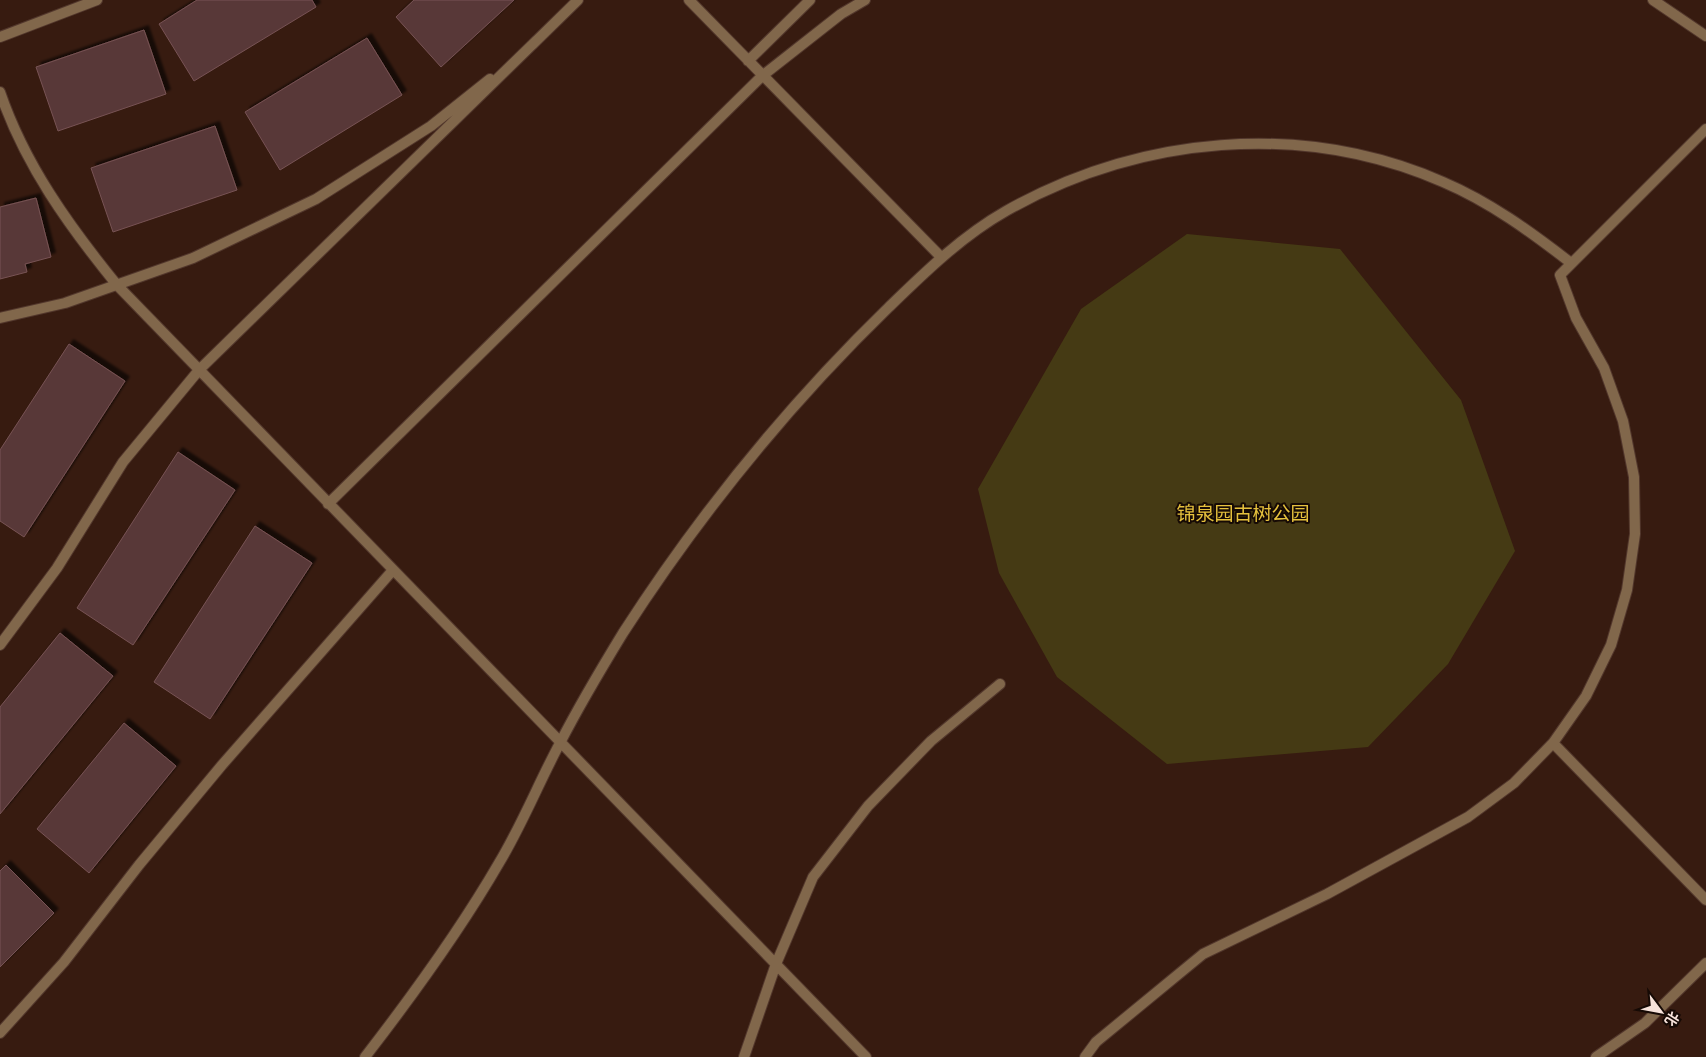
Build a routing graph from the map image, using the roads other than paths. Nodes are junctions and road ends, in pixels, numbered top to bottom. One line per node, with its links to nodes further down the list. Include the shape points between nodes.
1 (97, 0): 8 (lane)
2 (578, 0): 9 (lane)
3 (688, 0): 10 (lane)
4 (810, 0): 10 (lane)
5 (865, 0): 11 (lane, via 841,14)
6 (1653, 0): 7 (lane)
7 (1706, 36)
8 (0, 37)
9 (537, 40): 16 (lane, via 431,126 316,199 194,258); 18 (lane)
10 (748, 61): 11 (lane)
11 (762, 76): 14 (lane); 19 (lane)
12 (0, 92): 16 (lane, via 36,172 73,231)
13 (1706, 129): 15 (lane)
14 (941, 257): 15 (lane, via 1011,208 1071,178 1134,158 1219,144 1296,144 1371,157 1443,182 1510,217); 23 (lane, via 852,343 768,435 715,502 622,635)
15 (1571, 263): 24 (lane, via 1560,275 1576,318 1604,368 1623,421 1634,477 1635,534 1627,590 1611,645 1586,696)
16 (117, 285): 17 (lane, via 65,303); 18 (lane)
17 (0, 318)
18 (199, 370): 19 (lane); 21 (lane, via 124,462 57,568)
19 (328, 504): 20 (lane)
20 (393, 570): 23 (lane); 28 (lane, via 222,764 64,962)
21 (0, 645)
22 (1000, 684): 27 (lane, via 931,741 868,806 813,877)
23 (560, 742): 27 (lane); 29 (lane, via 501,861 430,973)
24 (1553, 743): 25 (lane); 32 (lane, via 1514,783 1468,817 1327,894 1203,954 1096,1042)
25 (1706, 900)
26 (1706, 963): 33 (lane, via 1645,1023)
27 (776, 964): 30 (lane); 31 (lane)
28 (0, 1033)
29 (365, 1057)
30 (744, 1057)
31 (866, 1057)
32 (1085, 1057)
33 (1596, 1057)

